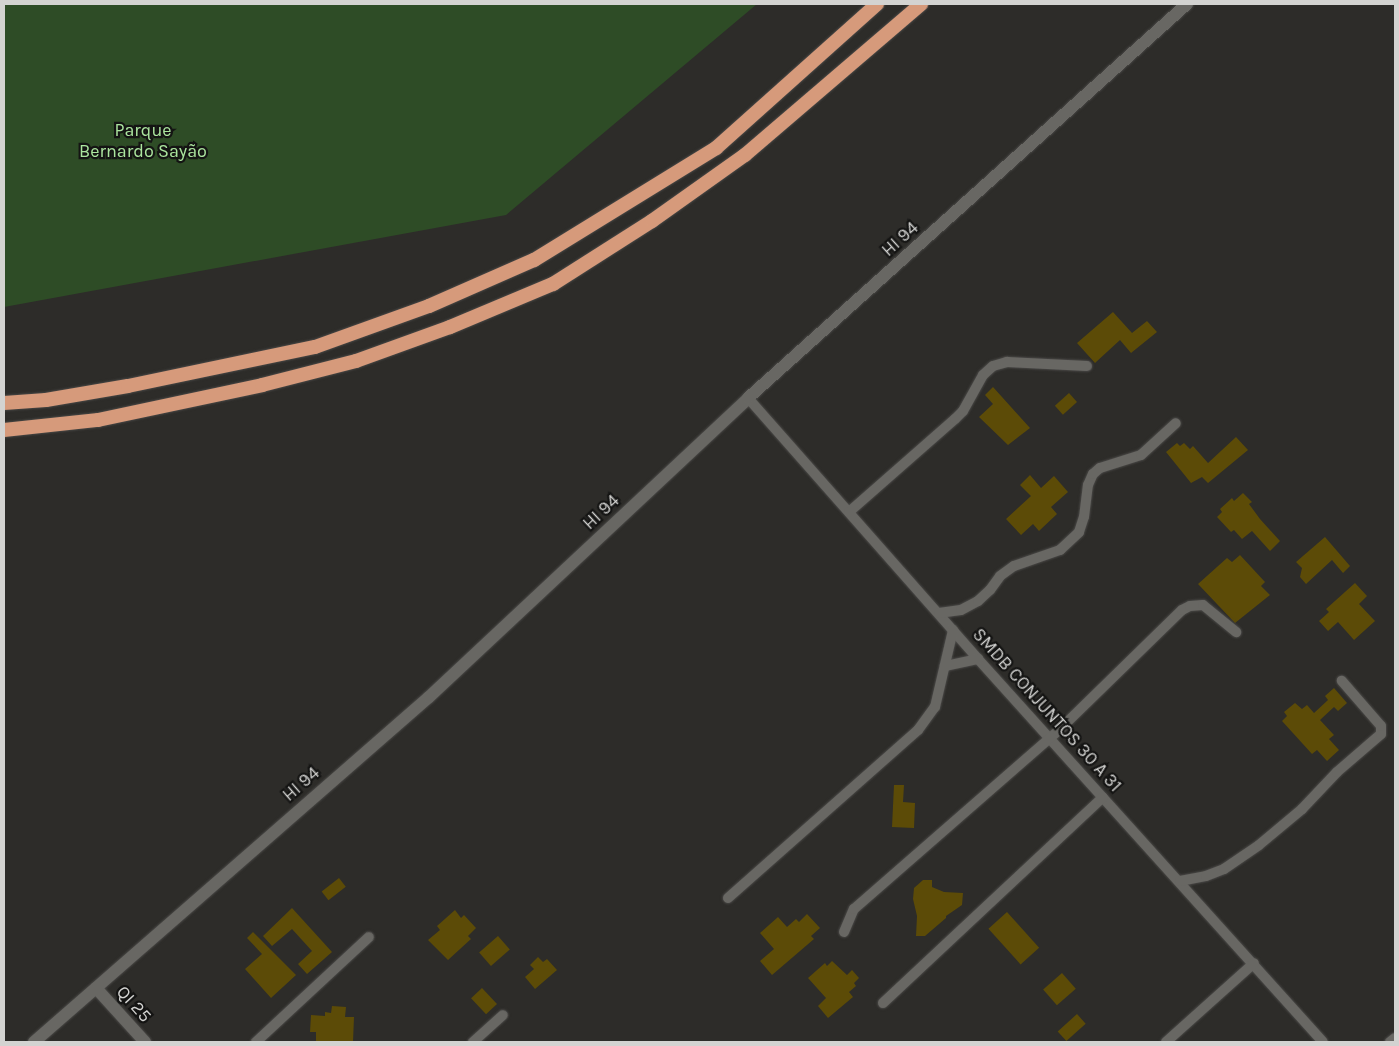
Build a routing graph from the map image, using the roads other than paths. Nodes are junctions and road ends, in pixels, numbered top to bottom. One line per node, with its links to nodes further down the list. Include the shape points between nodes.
1 (877, 4): 6 (highway, via 716,148 534,260 429,306 315,347 128,386 46,400)
2 (921, 4): 8 (highway, via 745,155 652,221 553,284 450,327 356,361 98,420)
3 (1187, 4): 5 (street, HI 94)
4 (1088, 366): 9 (street, via 1007,362 993,366 982,374 955,420)
5 (748, 398): 9 (street, SMDB CONJUNTOS 30 A 31); 23 (street, HI 94, via 429,697)
6 (4, 403)
7 (1176, 423): 10 (street, via 1142,455 1100,468 1093,474 1079,532 1060,550 1014,566 1000,576 978,601 961,610)
8 (4, 430)
9 (849, 512): 10 (street, SMDB CONJUNTOS 30 A 31)
10 (939, 613): 11 (street, SMDB CONJUNTOS 30 A 31)
11 (954, 630): 13 (street, SMDB CONJUNTOS 30 A 31); 14 (street)
12 (1236, 632): 16 (street, via 1203,605 1182,610)
13 (978, 659): 14 (street); 16 (street, SMDB CONJUNTOS 30 A 31)
14 (944, 666): 19 (street, via 935,706 918,730)
15 (1342, 681): 18 (street, via 1381,726 1381,734 1259,845 1224,868 1206,876)
16 (1050, 739): 17 (street, SMDB CONJUNTOS 30 A 31); 20 (street, via 854,909)
17 (1103, 797): 18 (street, SMDB CONJUNTOS 30 A 31); 24 (street)
18 (1180, 881): 22 (street, SMDB CONJUNTOS 30 A 31)
19 (728, 898)
20 (844, 932)
21 (369, 937): 29 (street)
22 (1254, 963): 31 (street); 32 (street, SMDB CONJUNTOS 30 A 31)
23 (96, 988): 27 (street, HI 94); 28 (street, QI 25)
24 (883, 1003)
25 (503, 1015): 30 (street)
26 (1395, 1038): 33 (street)
27 (34, 1042)
28 (145, 1042)
29 (256, 1042)
30 (473, 1042)
31 (1166, 1042)
32 (1323, 1042)
33 (1390, 1042)

